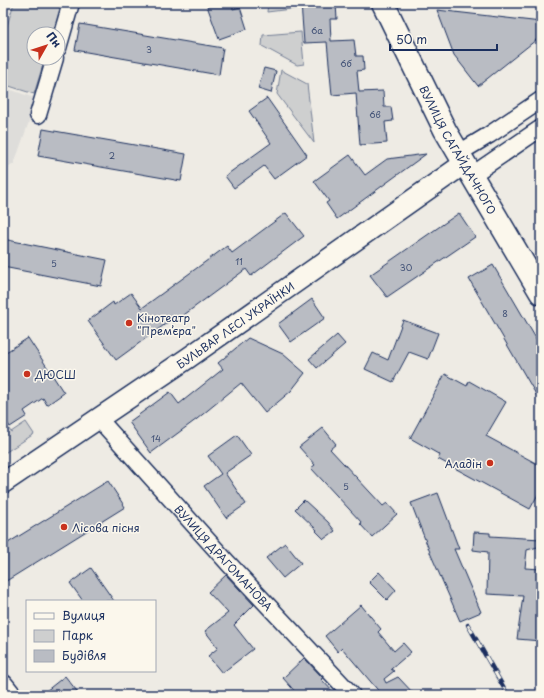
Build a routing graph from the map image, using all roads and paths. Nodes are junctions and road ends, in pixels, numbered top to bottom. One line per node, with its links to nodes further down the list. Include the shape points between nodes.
1 (71, 3): 3 (street)
2 (383, 3): 8 (main road, ВУЛИЦЯ САГАЙДАЧНОГО)
3 (64, 26)
4 (53, 66): 6 (street)
5 (541, 100): 8 (street, БУЛЬВАР ЛЕСІ УКРАЇНКИ, via 489,135)
6 (38, 115)
7 (541, 128): 8 (street, БУЛЬВАР ЛЕСІ УКРАЇНКИ)
8 (465, 164): 9 (main road, ВУЛИЦЯ САГАЙДАЧНОГО); 10 (street, БУЛЬВАР ЛЕСІ УКРАЇНКИ)
9 (541, 294)
10 (98, 418): 11 (street, БУЛЬВАР ЛЕСІ УКРАЇНКИ); 14 (street, ВУЛИЦЯ ДРАГОМАНОВА, via 228,564)
11 (3, 483)
12 (3, 685): 13 (street)
13 (10, 695)
14 (352, 695)

